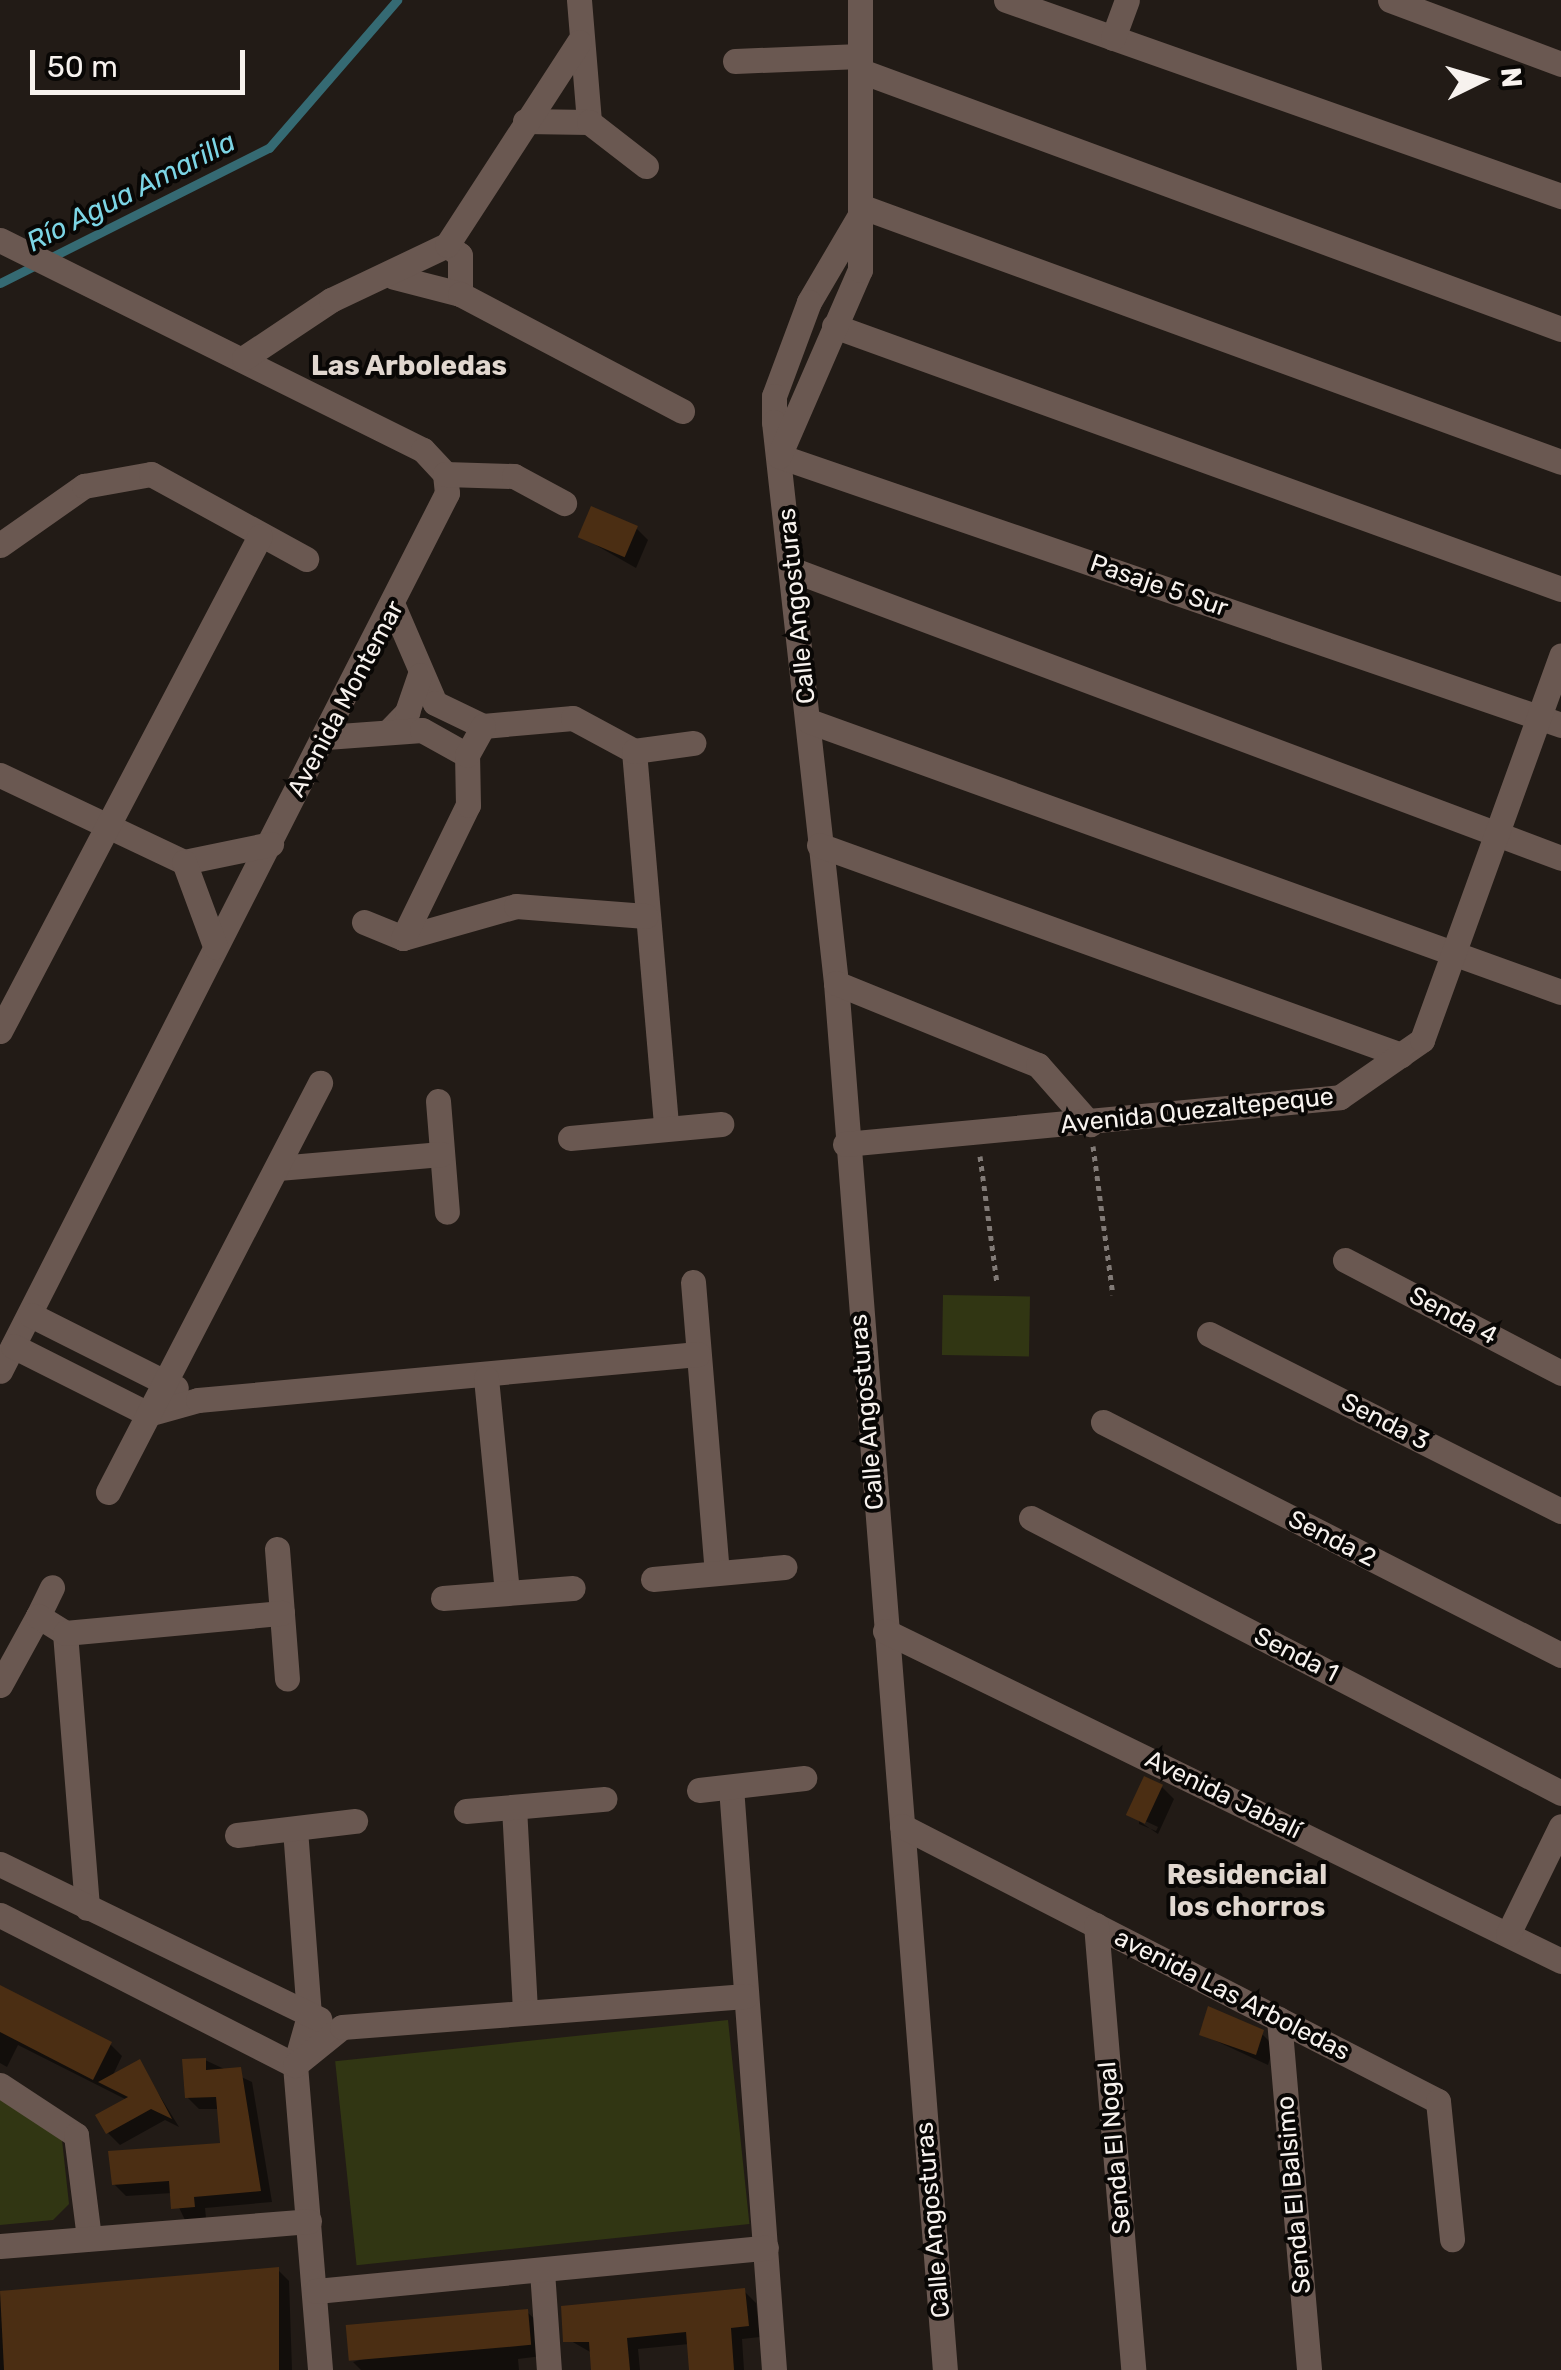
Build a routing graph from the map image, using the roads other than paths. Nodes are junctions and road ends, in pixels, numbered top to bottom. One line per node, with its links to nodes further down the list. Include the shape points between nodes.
1 (579, 0): 7 (street)
2 (860, 0): 9 (street, Calle Angosturas)
3 (1006, 0): 6 (street)
4 (1127, 0): 6 (street)
5 (1390, 0): 10 (street)
6 (1113, 38): 14 (street)
7 (579, 42): 11 (street); 12 (street)
8 (736, 61): 9 (street)
9 (861, 63): 15 (street, Calle Angosturas); 21 (street)
10 (1561, 64)
11 (525, 122): 12 (street); 17 (street)
12 (589, 122): 13 (street)
13 (646, 166)
14 (1561, 196)
15 (860, 211): 20 (street, Calle Angosturas, via 860,270); 24 (street, Calle Angosturas, via 809,302 774,396); 25 (street)
16 (0, 240): 22 (street)
17 (447, 245): 18 (street); 19 (street, via 460,255)
18 (394, 277): 19 (street); 22 (street, via 331,300)
19 (460, 294): 23 (street)
20 (834, 326): 24 (street, Calle Angosturas); 32 (street)
21 (1561, 329)
22 (244, 358): 26 (street, via 423,450)
23 (682, 411)
24 (779, 456): 31 (street, Calle Angosturas); 37 (street, Pasaje 5 Sur)
25 (1561, 462)
26 (446, 474): 27 (street, via 514,476); 33 (street, Avenida Montemar, via 443,510)
27 (564, 503)
28 (260, 536): 29 (street, via 151,474 116,474); 30 (street); 45 (street)
29 (0, 545)
30 (306, 559)
31 (796, 571): 36 (street, Calle Angosturas); 46 (street)
32 (1561, 589)
33 (394, 608): 35 (street); 40 (street, Avenida Montemar)
34 (1561, 655): 37 (street, Avenida Quezaltepeque)
35 (420, 675): 38 (street, via 436,703); 39 (street)
36 (809, 721): 48 (street, Calle Angosturas); 55 (street)
37 (1550, 721): 46 (street, Avenida Quezaltepeque)
38 (483, 726): 42 (street, via 573,718); 43 (street)
39 (388, 732): 40 (street); 43 (street, via 422,730)
40 (326, 738): 47 (street, Avenida Montemar)
41 (694, 743): 42 (street)
42 (634, 751): 51 (street)
43 (467, 755): 53 (street, via 468,806)
44 (0, 775): 45 (street)
45 (105, 827): 50 (street); 58 (street)
46 (1497, 834): 49 (street); 55 (street, Avenida Quezaltepeque)
47 (271, 844): 50 (street); 54 (street, Avenida Montemar)
48 (819, 845): 56 (street, Calle Angosturas); 59 (street)
49 (1561, 858)
50 (184, 862): 54 (street)
51 (646, 916): 53 (street, via 516,906); 64 (street)
52 (364, 922): 53 (street)
53 (403, 938)
54 (215, 946): 72 (street, Avenida Montemar)
55 (1454, 952): 57 (street); 59 (street, Avenida Quezaltepeque, via 1422,1040)
56 (836, 983): 63 (street, via 1038,1064); 66 (street, Calle Angosturas)
57 (1561, 992)
58 (0, 1031)
59 (1401, 1055): 63 (street, Avenida Quezaltepeque, via 1340,1097)
60 (320, 1083): 68 (street)
61 (438, 1101): 67 (street)
62 (721, 1124): 64 (street)
63 (1090, 1124): 66 (street, Avenida Quezaltepeque)
64 (666, 1128): 65 (street)
65 (570, 1138)
66 (846, 1144): 96 (street, Calle Angosturas)
67 (441, 1154): 68 (street); 69 (street)
68 (278, 1168): 79 (street)
69 (447, 1212)
70 (1345, 1260): 77 (street, Senda 4)
71 (694, 1282): 75 (street)
72 (31, 1315): 74 (street, Avenida Montemar); 79 (street)
73 (1209, 1334): 84 (street, Senda 3)
74 (13, 1346): 76 (street, Avenida Montemar); 81 (street)
75 (698, 1354): 78 (street); 88 (street)
76 (0, 1370)
77 (1561, 1372)
78 (486, 1378): 80 (street); 92 (street)
79 (166, 1382): 80 (street); 81 (street)
80 (198, 1400): 81 (street)
81 (148, 1414): 83 (street)
82 (1103, 1422): 98 (street, Senda 2)
83 (108, 1492)
84 (1561, 1511)
85 (1031, 1518): 104 (street, Senda 1)
86 (278, 1549): 94 (street)
87 (784, 1567): 88 (street)
88 (717, 1572): 89 (street)
89 (653, 1579)
90 (52, 1587): 95 (street)
91 (573, 1588): 92 (street)
92 (507, 1593): 93 (street)
93 (443, 1598)
94 (282, 1613): 97 (street); 99 (street)
95 (38, 1616): 97 (street); 100 (street)
96 (885, 1630): 109 (street, Calle Angosturas); 117 (street, Avenida Jabalí)
97 (65, 1633): 114 (street)
98 (1561, 1656)
99 (288, 1679)
100 (0, 1685)
101 (804, 1778): 102 (street)
102 (732, 1787): 103 (street); 119 (street)
103 (699, 1790)
104 (1561, 1793)
105 (604, 1799): 106 (street)
106 (514, 1807): 107 (street); 120 (street)
107 (466, 1811)
108 (355, 1822): 111 (street)
109 (902, 1826): 116 (street, avenida Las Arboledas); 136 (street, Calle Angosturas)
110 (1561, 1826): 117 (street)
111 (295, 1828): 112 (street); 121 (street)
112 (237, 1834)
113 (0, 1864): 114 (street)
114 (87, 1908): 121 (street)
115 (0, 1914): 124 (street)
116 (1096, 1925): 122 (street, avenida Las Arboledas); 137 (street, Senda El Nogal)
117 (1508, 1934): 118 (street, Avenida Jabalí)
118 (1561, 1960)
119 (746, 1996): 120 (street); 130 (street)
120 (524, 2010): 123 (street)
121 (309, 2016): 123 (street); 124 (street)
122 (1280, 2020): 128 (street, avenida Las Arboledas, via 1438,2101); 138 (street, Senda El Balsimo)
123 (342, 2027): 124 (street, via 318,2037)
124 (295, 2065): 126 (street)
125 (0, 2085): 127 (street, via 76,2135)
126 (309, 2222): 127 (street); 132 (street)
127 (89, 2238): 129 (street)
128 (1452, 2239)
129 (0, 2246)
130 (766, 2248): 131 (street); 135 (street)
131 (542, 2271): 132 (street); 134 (street)
132 (316, 2290): 133 (street)
133 (320, 2370)
134 (550, 2370)
135 (774, 2370)
136 (944, 2370)
137 (1133, 2370)
138 (1308, 2370)

